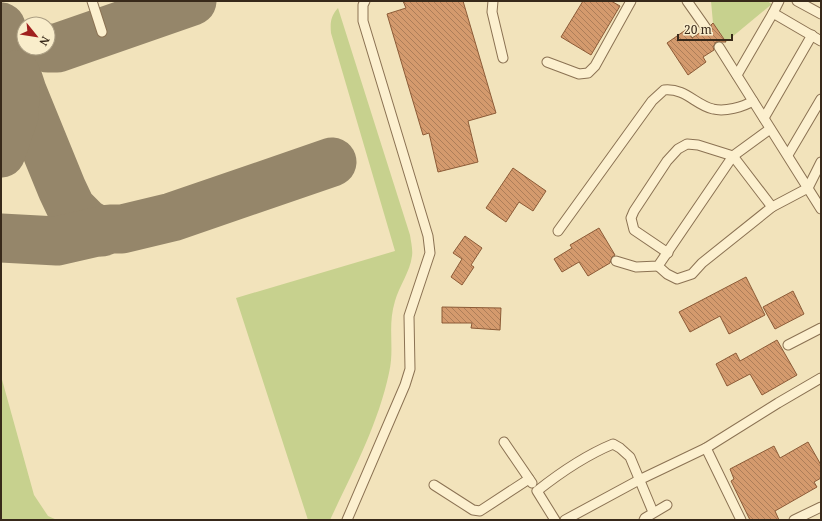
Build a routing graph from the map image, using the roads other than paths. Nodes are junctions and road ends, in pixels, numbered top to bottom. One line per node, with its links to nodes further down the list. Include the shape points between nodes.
1 (92, 1): 11 (lane)
2 (365, 1): 44 (lane, via 363,21 428,236 430,253 408,316 410,369)
3 (493, 1): 15 (lane, via 492,12)
4 (632, 1): 16 (lane, via 595,66 588,73 579,74)
5 (687, 1): 10 (lane)
6 (779, 1): 8 (lane)
7 (798, 1): 9 (lane)
8 (773, 13): 12 (lane); 17 (lane)
9 (821, 14)
10 (706, 28)
11 (102, 32)
12 (812, 36): 13 (lane); 20 (lane)
13 (821, 41)
14 (719, 47): 17 (lane)
15 (503, 58)
16 (547, 62)
17 (737, 75): 19 (lane)
18 (821, 99): 22 (lane)
19 (753, 101): 20 (lane); 28 (lane, via 722,110 712,109 680,91 664,90 652,101)
20 (764, 118): 21 (lane)
21 (770, 129): 22 (lane); 23 (lane)
22 (788, 155): 25 (lane)
23 (733, 156): 26 (lane); 29 (lane); 29 (lane, via 687,144 678,149 667,161 631,218 634,230)
24 (821, 162): 25 (lane)
25 (808, 188): 26 (lane); 27 (lane)
26 (772, 207): 31 (lane, via 692,274 677,279)
27 (821, 209)
28 (558, 231)
29 (668, 253): 31 (lane)
30 (616, 261): 31 (lane, via 636,267)
31 (658, 266)
32 (821, 328): 33 (lane)
33 (788, 345)
34 (821, 378): 36 (lane)
35 (504, 442): 37 (lane)
36 (706, 448): 38 (lane); 48 (lane)
37 (529, 479): 39 (lane, via 480,511 473,510); 40 (lane)
38 (639, 480): 40 (lane, via 630,457 613,444 569,466); 43 (lane); 46 (lane)
39 (434, 485)
40 (537, 491): 45 (lane)
41 (666, 505): 43 (lane)
42 (821, 507): 49 (lane)
43 (653, 512): 47 (lane)
44 (347, 520)
45 (555, 520)
46 (565, 520)
47 (644, 520)
48 (741, 520)
49 (794, 520)

